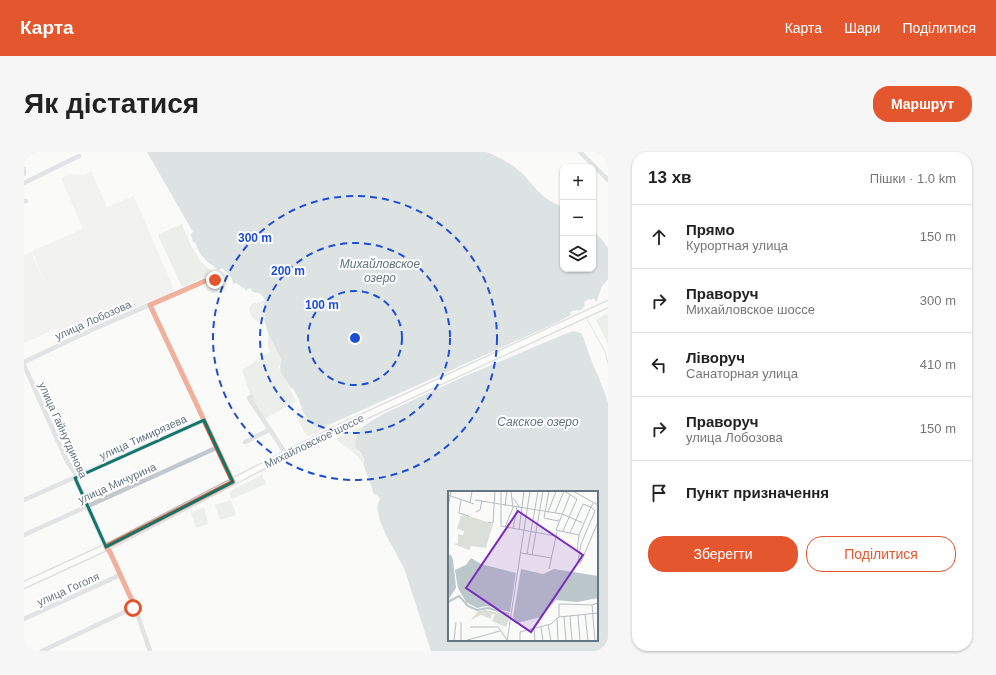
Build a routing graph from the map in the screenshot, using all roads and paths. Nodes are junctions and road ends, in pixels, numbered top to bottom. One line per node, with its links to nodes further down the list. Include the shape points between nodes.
1 (581, 152): 5 (street)
2 (79, 156): 6 (street)
3 (24, 169): 4 (street)
4 (24, 174)
5 (608, 180)
6 (24, 183)
7 (215, 280): 9 (street, улица Лобозова, via 205,281)
8 (608, 304): 16 (main road, Михайловское шоссе)
9 (150, 305): 10 (street, улица Лобозова, via 73,338); 12 (street)
10 (24, 364): 17 (street, улица Гайнутдинова, via 66,459 76,475)
11 (251, 397): 13 (street, via 249,398)
12 (204, 420): 15 (street); 17 (street, улица Тимирязева)
13 (269, 430): 14 (street); 16 (street)
14 (245, 442)
15 (216, 448): 18 (street); 20 (street, улица Мичурина)
16 (286, 454): 18 (main road, Михайловское шоссе)
17 (75, 478): 19 (street, улица Тимирязева); 20 (street, улица Гайнутдинова)
18 (233, 482): 22 (main road, Михайловское шоссе)
19 (24, 500)
20 (88, 506): 21 (street, улица Мичурина); 22 (street, улица Гайнутдинова)
21 (24, 535)
22 (106, 547): 23 (street, улица Гайнутдинова); 24 (main road, Михайловское шоссе)
23 (120, 575): 25 (street, улица Гайнутдинова); 26 (street, улица Гоголя)
24 (24, 585)
25 (135, 607): 27 (street); 28 (street, улица Гайнутдинова)
26 (24, 618)
27 (42, 651)
28 (150, 651)

